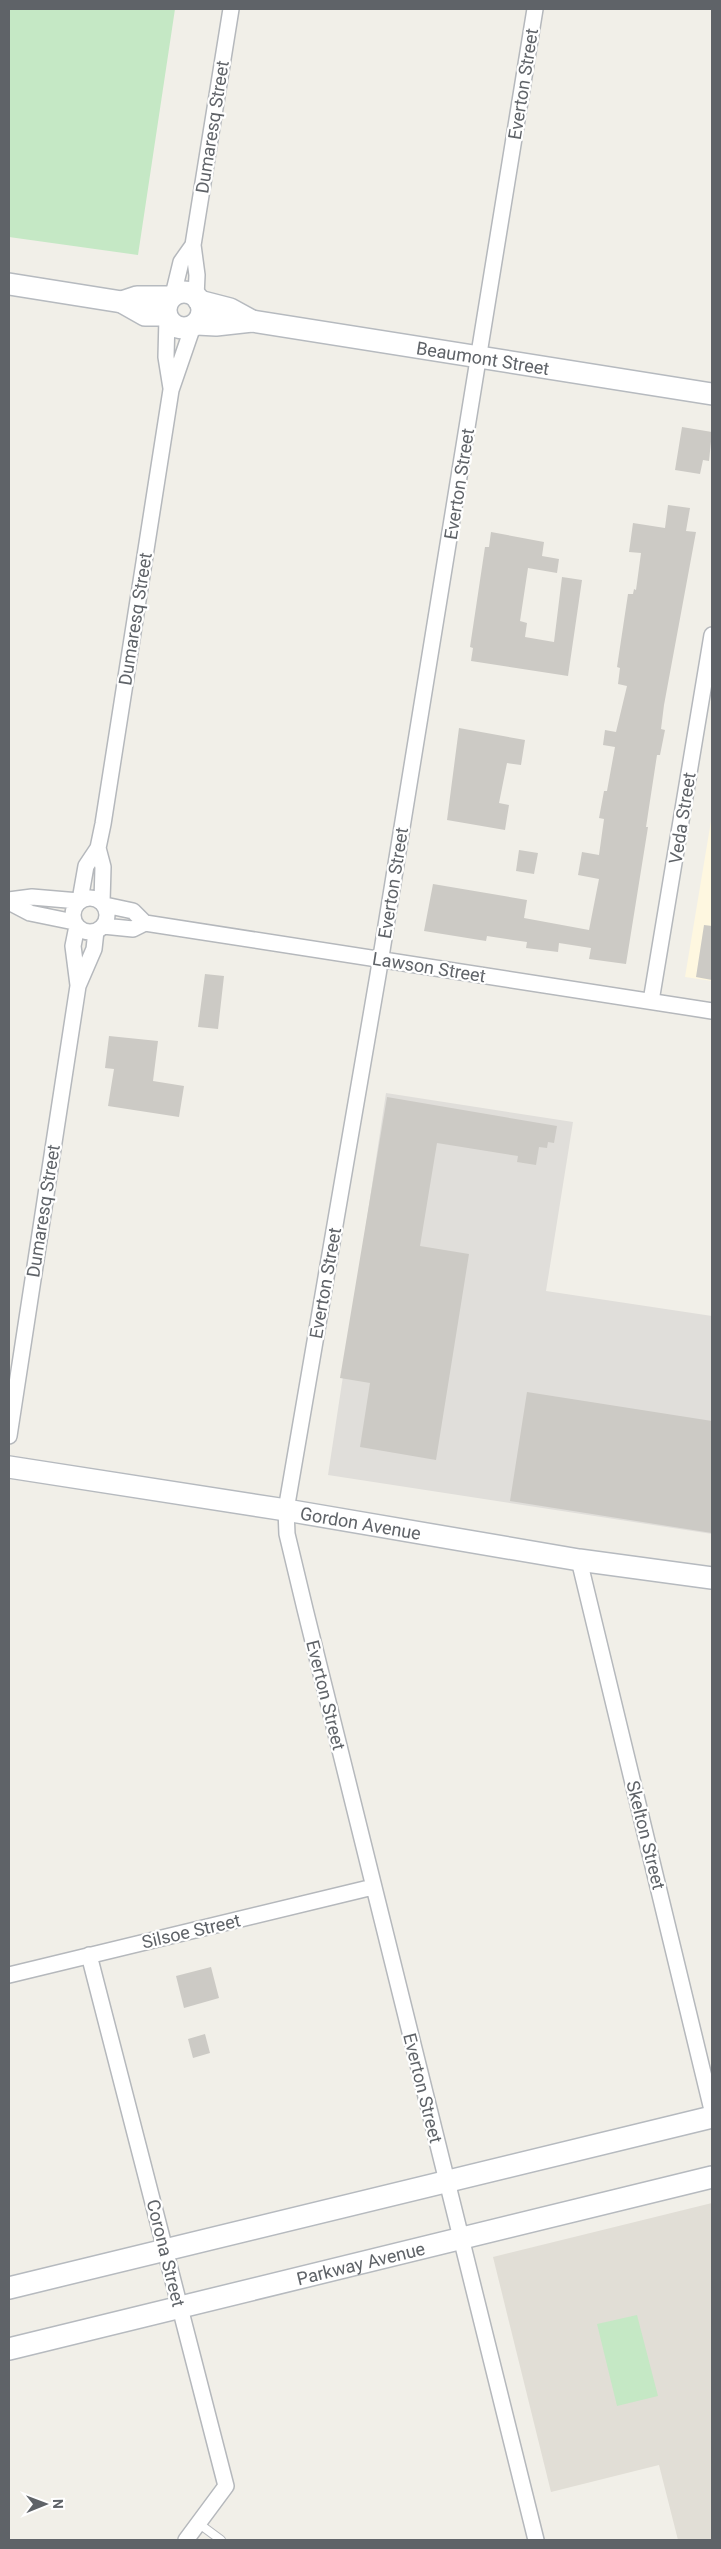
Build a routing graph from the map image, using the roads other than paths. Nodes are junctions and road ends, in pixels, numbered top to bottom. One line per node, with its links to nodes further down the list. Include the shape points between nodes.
1 (231, 9): 3 (street, Dumaresq Street)
2 (535, 9): 9 (street, Everton Street)
3 (193, 245): 5 (street, Dumaresq Street); 6 (street, Dumaresq Street, via 182,262)
4 (9, 284): 6 (main road, via 122,302 136,297)
5 (198, 299): 6 (main road, via 184,292); 7 (main road, Beaumont Street, via 230,309); 8 (main road, via 202,314)
6 (169, 306): 8 (main road, via 170,323 179,328); 10 (street, Dumaresq Street, via 166,357)
7 (252, 321): 8 (main road, Beaumont Street); 9 (main road, Beaumont Street)
8 (195, 325): 10 (street, Dumaresq Street)
9 (480, 357): 11 (main road, Beaumont Street); 20 (street, Everton Street)
10 (171, 390): 13 (street, Dumaresq Street)
11 (712, 394)
12 (712, 635): 22 (street, Veda Street)
13 (98, 848): 14 (street, Dumaresq Street, via 86,866); 16 (street, Dumaresq Street, via 103,867)
14 (80, 900): 15 (street, via 32,897); 16 (street, via 91,897); 18 (street, via 73,910)
15 (9, 901): 18 (street, via 30,913)
16 (103, 903): 17 (street, Lawson Street, via 133,911); 19 (street, via 107,917)
17 (145, 923): 19 (street, Lawson Street, via 133,929); 20 (street, Lawson Street)
18 (75, 924): 19 (street, via 87,932); 21 (street, Dumaresq Street, via 73,946)
19 (99, 929): 21 (street, Dumaresq Street)
20 (380, 959): 22 (street, Lawson Street); 26 (street, Everton Street)
21 (78, 986): 24 (street, Dumaresq Street)
22 (651, 1001): 23 (street, Lawson Street)
23 (712, 1010)
24 (9, 1436)
25 (9, 1467): 26 (main road, Gordon Avenue)
26 (286, 1510): 27 (main road, Gordon Avenue); 29 (street, Everton Street, via 287,1534)
27 (579, 1560): 28 (main road, Gordon Avenue); 32 (street, Skelton Street)
28 (712, 1578)
29 (373, 1887): 30 (street, Silsoe Street); 35 (street, Everton Street)
30 (89, 1955): 31 (street, Silsoe Street); 37 (street, Corona Street)
31 (9, 1975)
32 (712, 2110)
33 (712, 2117): 35 (main road)
34 (712, 2177): 36 (main road, Parkway Avenue)
35 (446, 2180): 36 (street, Everton Street); 37 (main road)
36 (460, 2240): 39 (main road, Parkway Avenue); 44 (street, Everton Street)
37 (165, 2249): 38 (main road); 39 (street, Corona Street)
38 (9, 2288)
39 (180, 2306): 40 (main road, Parkway Avenue); 41 (street, Corona Street, via 226,2486)
40 (9, 2349)
41 (198, 2523): 42 (street, Corona Street); 43 (lane)
42 (186, 2540)
43 (220, 2540)
44 (536, 2540)

